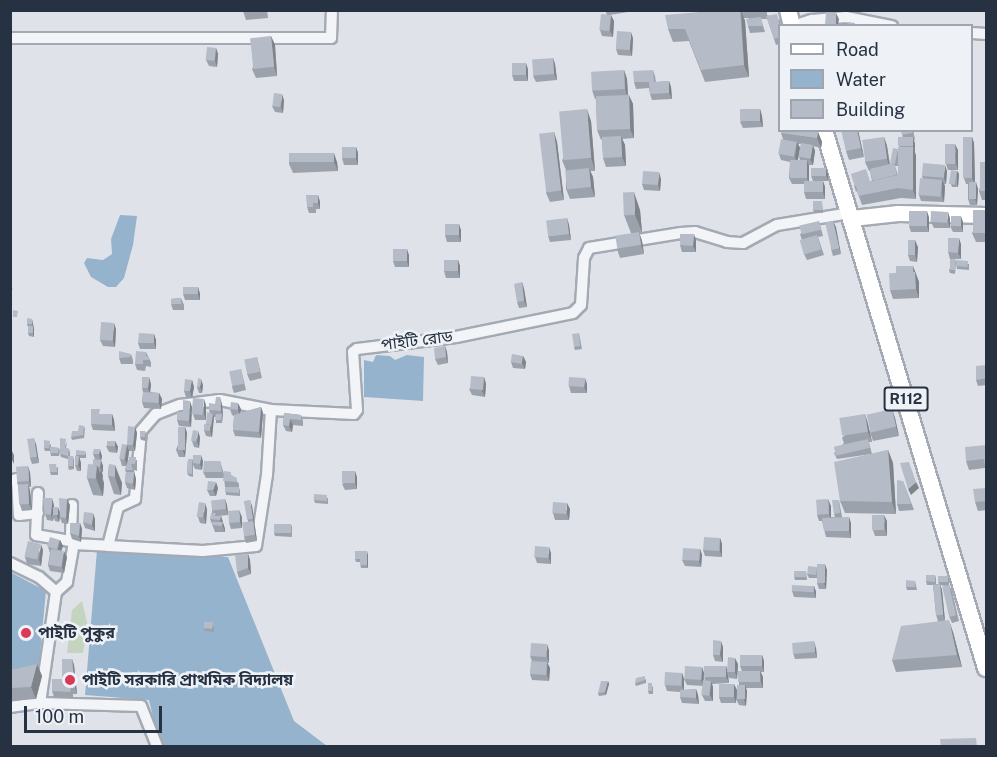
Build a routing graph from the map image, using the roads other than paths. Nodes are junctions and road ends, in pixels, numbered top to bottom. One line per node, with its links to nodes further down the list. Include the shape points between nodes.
1 (332, 10): 4 (street, via 331,38)
2 (802, 24): 3 (street, via 832,17 863,18)
3 (885, 24)
4 (10, 38)
5 (825, 132): 7 (main road, R112)
6 (987, 214): 7 (street)
7 (851, 216): 8 (street, পাইটি রোড, via 777,225 743,243 695,232 589,248 584,258 581,305 573,313 456,337 357,349 352,352 357,410 354,414); 17 (main road, R112)
8 (271, 410): 14 (street, via 220,400 180,405 156,414 141,431 135,500 118,507); 14 (street, via 267,475 256,546 203,551)
9 (10, 481): 12 (street, via 17,479 19,515)
10 (38, 493): 12 (street)
11 (72, 505): 13 (street)
12 (38, 513): 13 (street, via 36,535)
13 (72, 542): 14 (street); 16 (street, via 67,582)
14 (108, 546)
15 (10, 563): 16 (street, via 39,577)
16 (56, 592): 18 (street)
17 (987, 668)
18 (40, 703): 19 (street); 20 (street, via 141,706)
19 (10, 706)
20 (157, 747)

